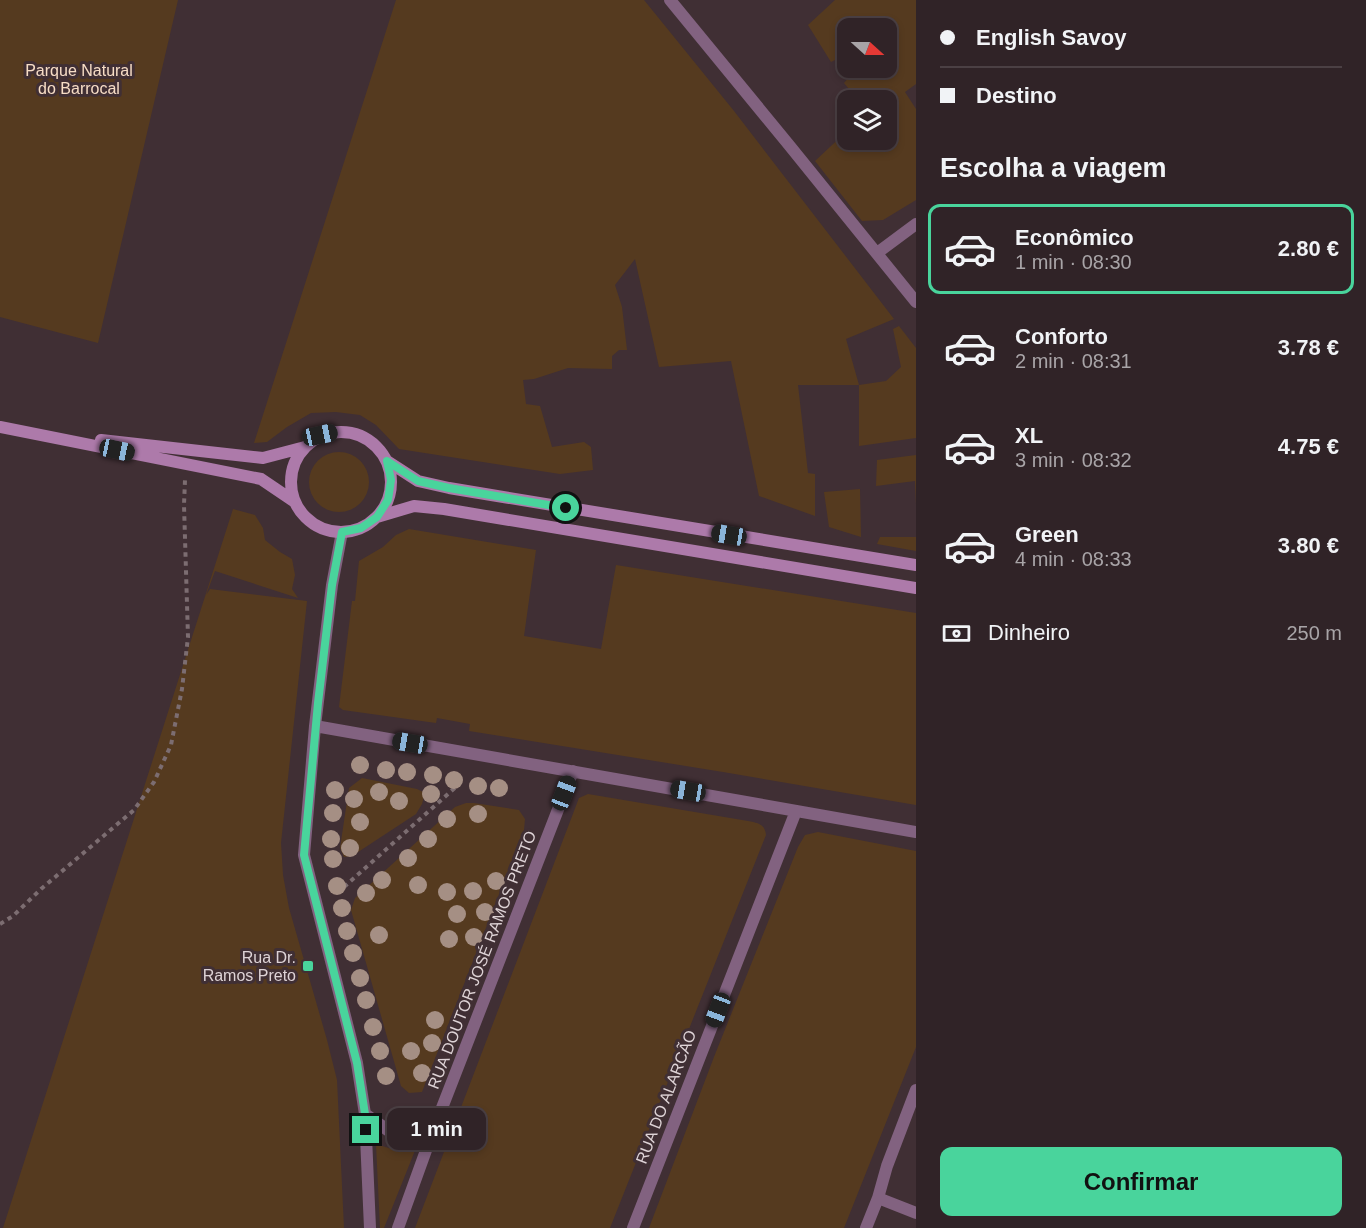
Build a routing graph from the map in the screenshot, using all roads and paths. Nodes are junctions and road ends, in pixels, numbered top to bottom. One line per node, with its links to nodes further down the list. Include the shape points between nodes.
1 (670, 0): 3 (street)
2 (916, 224): 3 (street)
3 (877, 254): 4 (street)
4 (916, 302)
5 (0, 426): 6 (main road)
6 (26, 431): 7 (main road, via 263,458); 9 (main road)
7 (304, 447): 8 (main road, via 320,435 340,431 359,434 376,445); 10 (main road, via 294,464 290,483)
8 (387, 461): 11 (main road, via 391,480 388,500); 13 (main road, via 418,481 449,488)
9 (185, 464): 10 (main road, via 261,479); 21 (path, via 188,637 171,746 154,782 134,810)
10 (295, 502): 12 (main road, via 306,518 322,529)
11 (377, 517): 12 (main road, via 361,528); 14 (main road, via 414,506 444,509)
12 (342, 532): 15 (street)
13 (916, 566)
14 (916, 588)
15 (315, 726): 16 (street); 23 (street, via 304,855 357,1063)
16 (573, 771): 18 (street); 24 (street, RUA DOUTOR JOSÉ RAMOS PRETO)
17 (457, 786): 20 (path)
18 (796, 811): 19 (street); 29 (street, RUA DO ALARCÃO)
19 (916, 832)
20 (344, 887)
21 (0, 924)
22 (916, 1090): 25 (street)
23 (365, 1114): 24 (street, via 389,1131); 27 (street)
24 (433, 1131): 28 (street, RUA DOUTOR JOSÉ RAMOS PRETO)
25 (878, 1198): 26 (street); 30 (street)
26 (916, 1214)
27 (370, 1228)
28 (398, 1228)
29 (633, 1228)
30 (866, 1228)

